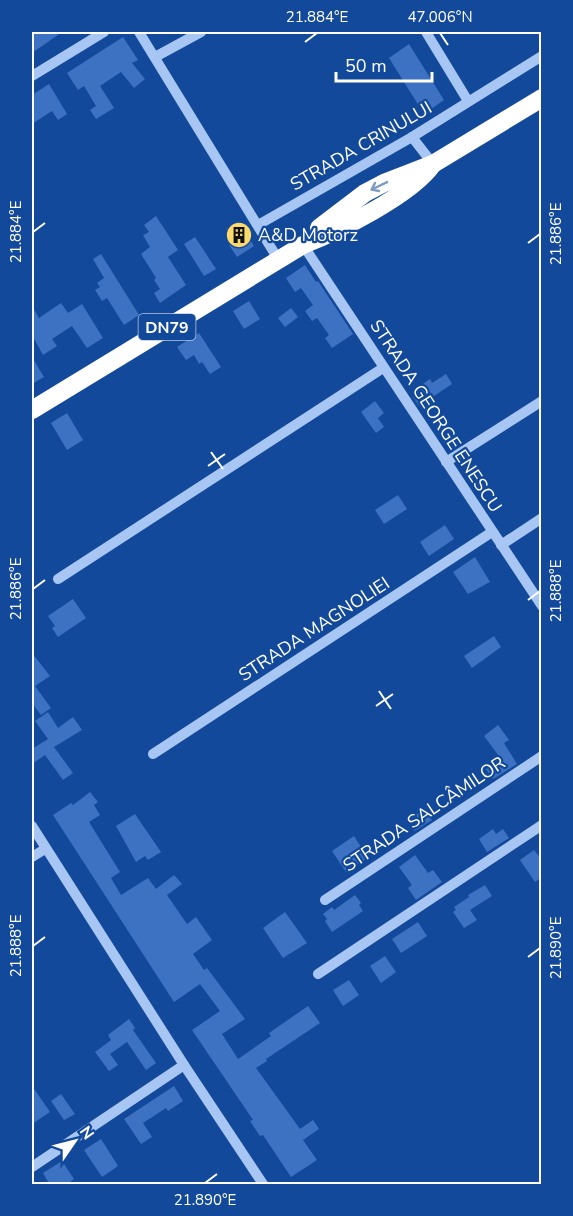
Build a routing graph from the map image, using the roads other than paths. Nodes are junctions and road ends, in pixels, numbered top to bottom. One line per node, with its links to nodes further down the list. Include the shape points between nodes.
1 (104, 32): 7 (street)
2 (139, 32): 6 (street)
3 (201, 32): 6 (street)
4 (426, 32): 9 (street)
5 (542, 56): 9 (street, STRADA CRINULUI)
6 (154, 57): 12 (street)
7 (32, 76)
8 (542, 98): 11 (highway, DN79)
9 (468, 101): 10 (street, STRADA CRINULUI)
10 (412, 137): 11 (street); 12 (street, STRADA CRINULUI)
11 (433, 164): 13 (highway, DN79, via 397,196)
12 (258, 225): 14 (street)
13 (303, 245): 14 (highway, DN79); 15 (street, STRADA GEORGE ENESCU)
14 (278, 259): 17 (highway, DN79)
15 (383, 368): 18 (street, STRADA GEORGE ENESCU); 22 (street)
16 (542, 401): 18 (street)
17 (32, 410)
18 (446, 462): 20 (street, STRADA GEORGE ENESCU)
19 (542, 518): 21 (street)
20 (492, 532): 21 (street, STRADA GEORGE ENESCU); 24 (street, STRADA MAGNOLIEI)
21 (501, 545): 23 (street, STRADA GEORGE ENESCU)
22 (58, 579)
23 (542, 606)
24 (153, 754)
25 (542, 756): 30 (street, STRADA SALCÂMILOR)
26 (542, 825): 31 (street)
27 (32, 826): 28 (street)
28 (45, 849): 29 (street); 32 (street)
29 (32, 857)
30 (325, 900)
31 (318, 974)
32 (184, 1065): 33 (street); 34 (street)
33 (32, 1167)
34 (263, 1185)

